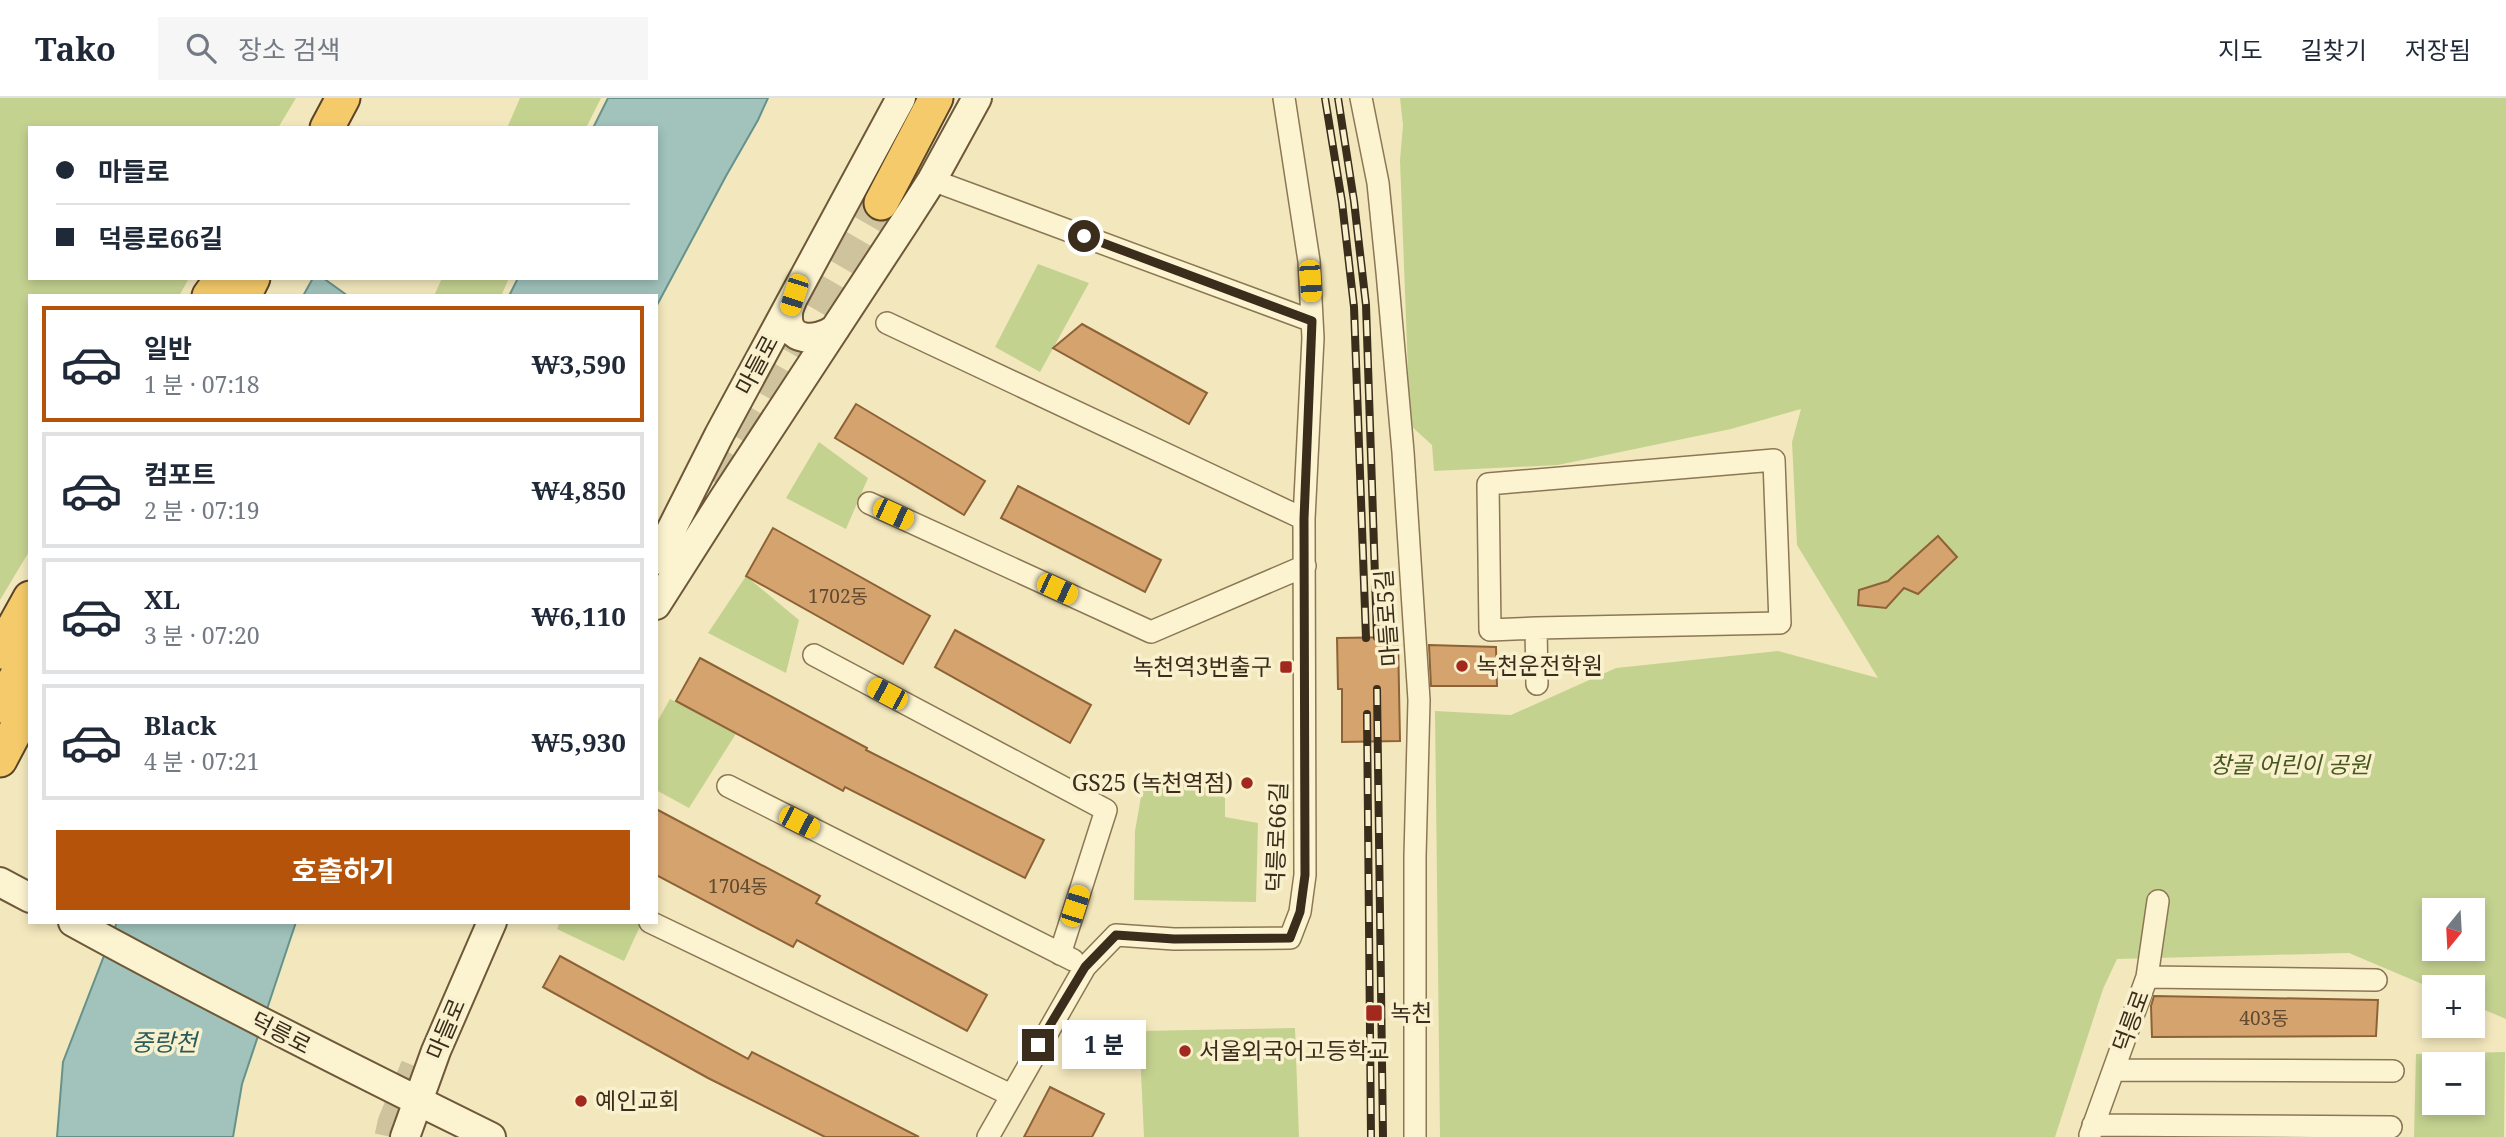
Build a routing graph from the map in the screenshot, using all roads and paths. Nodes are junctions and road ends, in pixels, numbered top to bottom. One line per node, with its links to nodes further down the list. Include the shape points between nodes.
1 (343, 98): 7 (highway)
2 (901, 98): 10 (main road, 마들로)
3 (936, 98): 9 (highway)
4 (977, 98): 8 (main road, 마들로)
5 (1284, 98): 11 (street, 덕릉로66길, via 1309,261)
6 (1361, 98): 46 (street, 마들로5길, via 1378,183 1388,286 1419,700)
7 (328, 126)
8 (932, 180): 11 (street); 13 (main road, 마들로)
9 (881, 203)
10 (794, 295): 13 (main road, via 788,315 795,332 817,339); 16 (main road, 마들로)
11 (1312, 321): 15 (street, 덕릉로66길)
12 (887, 323): 15 (street)
13 (835, 329): 19 (main road, 마들로)
14 (869, 503): 17 (street, via 1150,632)
15 (1304, 519): 17 (street, 덕릉로66길)
16 (658, 556)
17 (1305, 566): 34 (street, 덕릉로66길, via 1305,875 1300,912 1290,938 1116,935)
18 (28, 602): 21 (highway)
19 (658, 603)
20 (1536, 628): 20 (street, via 1490,630 1488,484 1774,460 1780,623); 24 (street)
21 (0, 652)
22 (814, 655): 33 (street, via 1106,810)
23 (28, 656): 25 (highway)
24 (1537, 684)
25 (0, 706)
26 (28, 707): 27 (highway)
27 (0, 760)
28 (728, 786): 33 (street)
29 (2158, 901): 35 (street, 덕릉로)
30 (78, 924): 40 (main road, 덕릉로)
31 (491, 924): 40 (main road, 마들로)
32 (654, 924): 39 (street)
33 (1060, 954): 34 (street)
34 (1085, 967): 39 (street, 덕릉로66길)
35 (2147, 977): 36 (street); 37 (street, 덕릉로)
36 (2376, 980)
37 (2114, 1070): 38 (street); 42 (street, 덕릉로)
38 (2393, 1071)
39 (1010, 1095): 45 (street, 덕릉로66길)
40 (416, 1101): 43 (main road, 마들로); 44 (main road, 덕릉로)
41 (2391, 1127): 42 (street)
42 (2091, 1131)
43 (405, 1137)
44 (491, 1137)
45 (988, 1137)
46 (1415, 1137)

